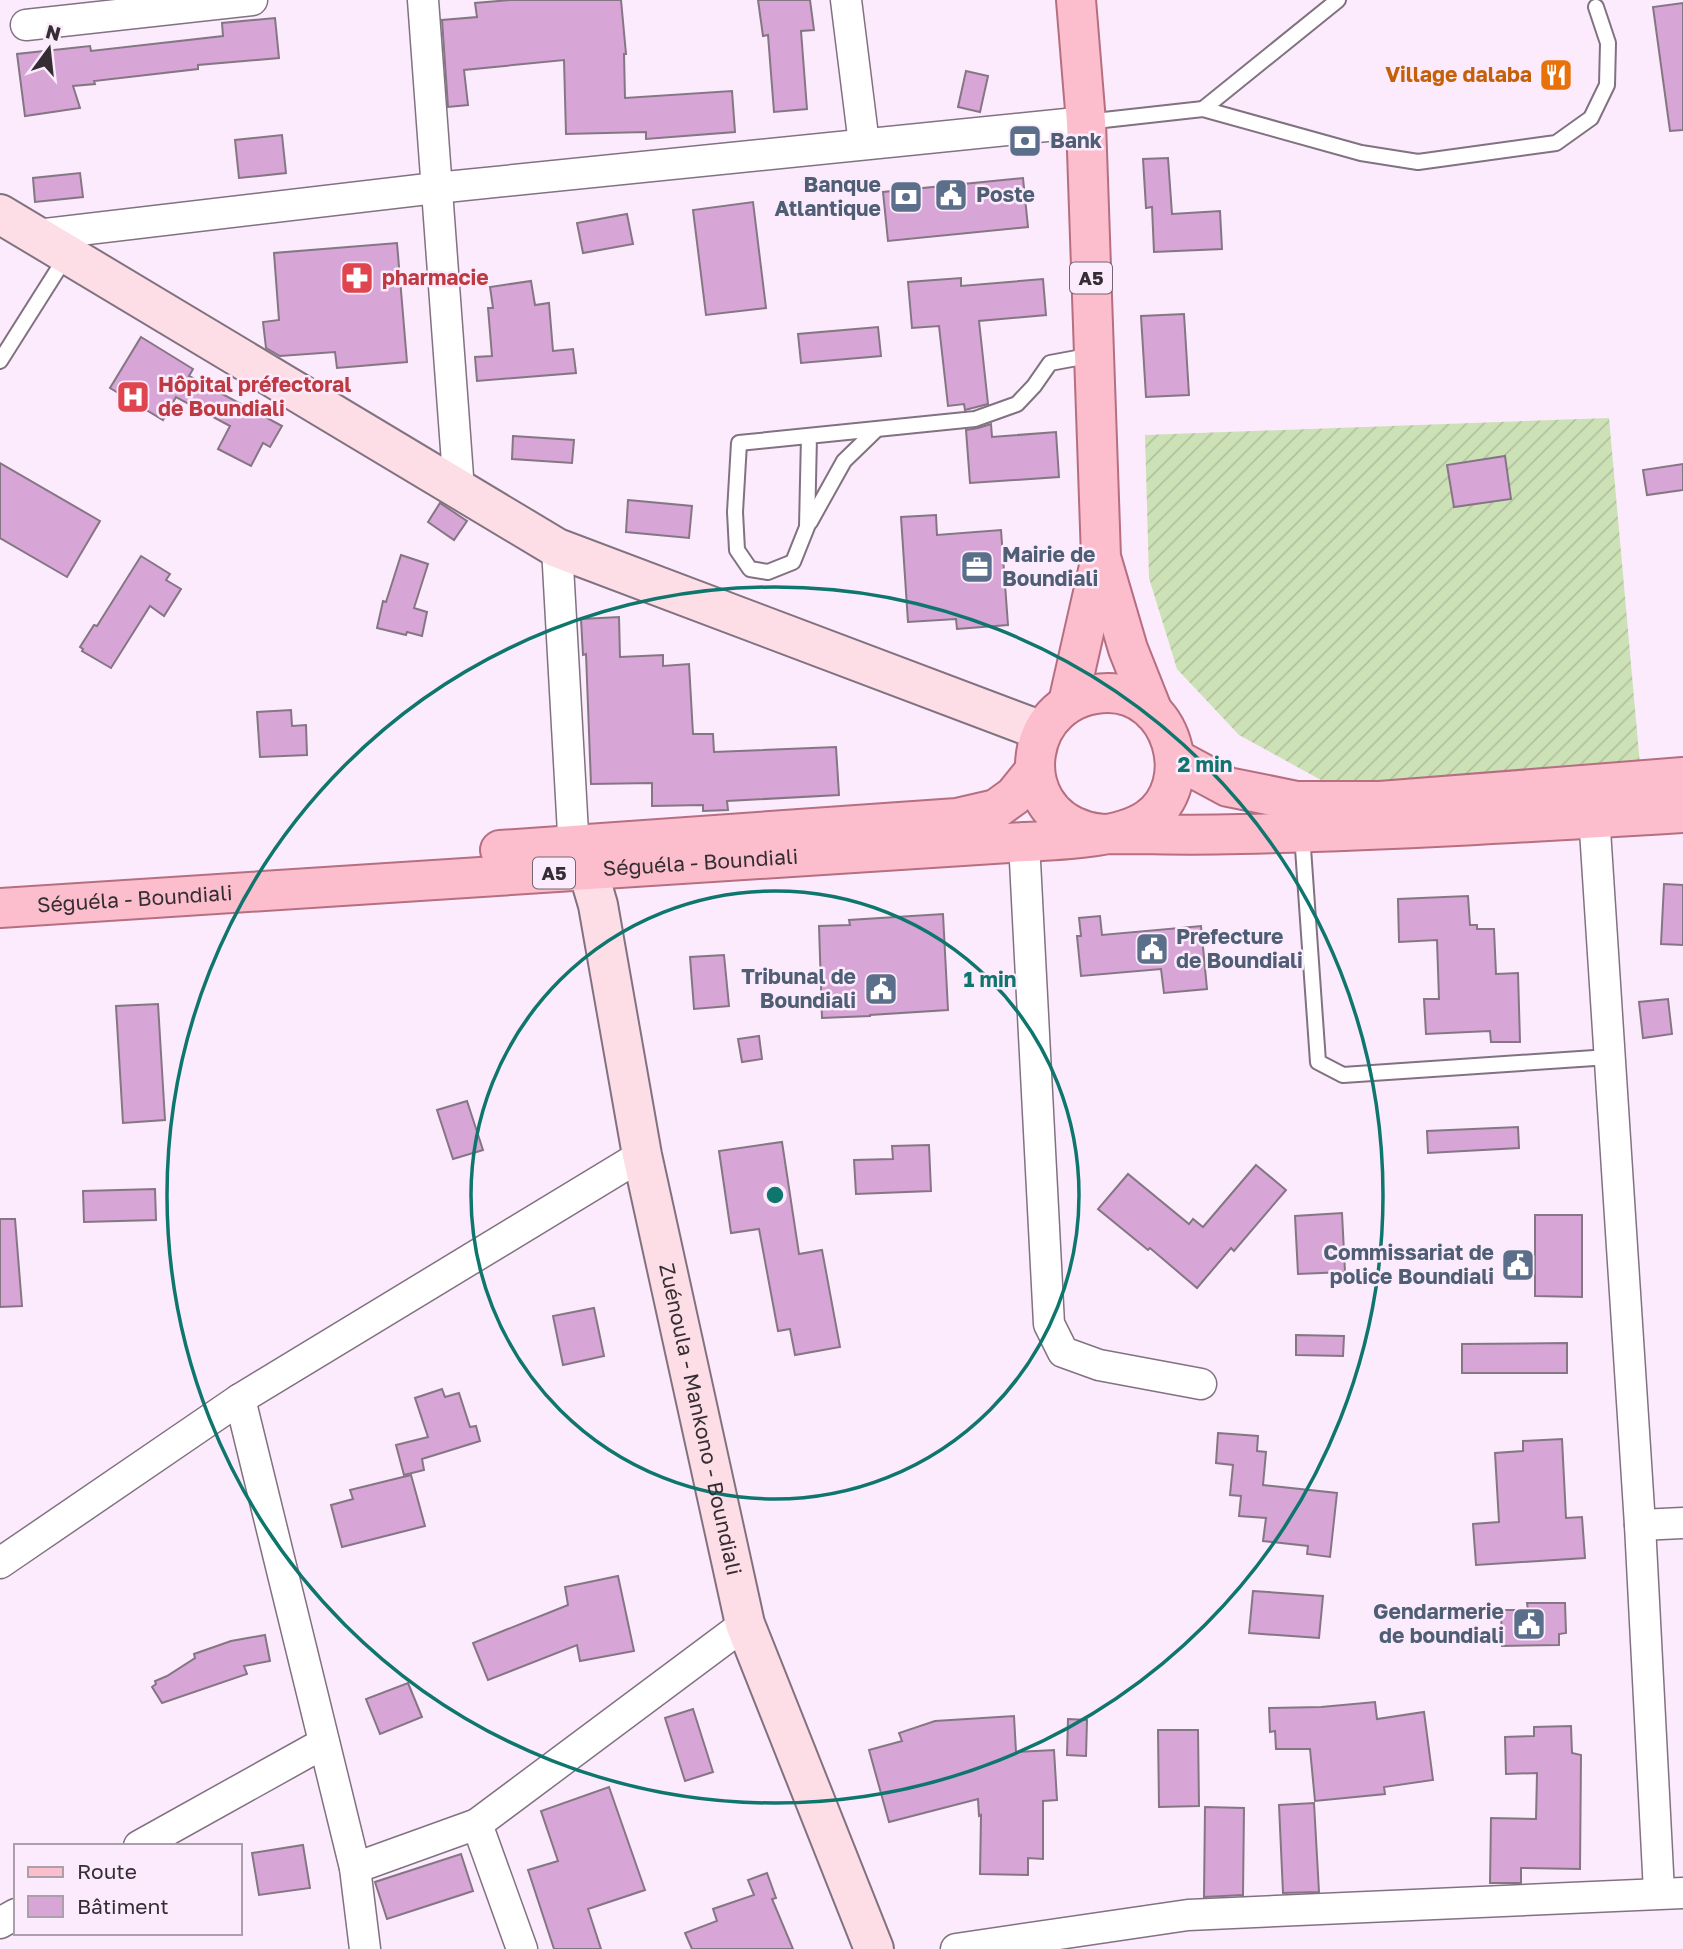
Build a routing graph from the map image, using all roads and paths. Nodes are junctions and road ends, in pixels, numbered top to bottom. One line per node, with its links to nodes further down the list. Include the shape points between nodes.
1 (252, 0): 7 (street)
2 (424, 0): 11 (street)
3 (846, 0): 10 (street)
4 (1076, 0): 9 (main road, A5)
5 (1338, 0): 8 (lane)
6 (1596, 7): 8 (lane, via 1608,43 1607,85 1591,118 1556,143 1418,162 1361,153)
7 (26, 25)
8 (1203, 109): 9 (lane)
9 (1086, 122): 10 (street); 14 (main road, A5)
10 (864, 144): 11 (street)
11 (436, 188): 13 (street); 18 (street)
12 (0, 214): 13 (street)
13 (52, 245): 15 (lane); 18 (street)
14 (1094, 355): 16 (lane, via 1050,363 1017,404 975,419); 21 (main road, A5)
15 (0, 361)
16 (876, 430): 17 (lane); 19 (lane, via 844,461)
17 (809, 436): 19 (lane); 19 (lane, via 739,443 737,550 750,569 768,572 793,562)
18 (459, 490): 20 (street)
19 (807, 527)
20 (557, 548): 24 (street); 33 (street, via 573,833)
21 (1101, 557): 22 (main road, A5); 23 (main road, A5, via 1128,649)
22 (1068, 703): 23 (main road, via 1112,693 1134,699); 24 (main road)
23 (1153, 712): 25 (main road, via 1172,741)
24 (1042, 731): 26 (main road)
25 (1175, 759): 28 (main road, via 1228,787 1297,801); 31 (main road, Séguéla - Boundiali, via 1173,781 1157,810 1129,829)
26 (1035, 770): 31 (main road, via 1051,808 1086,831); 33 (main road, Séguéla - Boundiali / A5, via 1014,796 996,809 957,818)
27 (1683, 776): 28 (main road)
28 (1593, 802): 29 (main road); 30 (main road); 36 (street)
29 (1683, 813)
30 (1302, 833): 31 (main road); 36 (lane, via 1318,1062 1343,1075)
31 (1107, 834): 32 (main road, Séguéla - Boundiali / A5)
32 (1024, 842): 33 (main road, Séguéla - Boundiali / A5); 38 (street, via 1049,1325 1063,1352 1099,1365)
33 (583, 858): 34 (main road, Séguéla - Boundiali / A5); 35 (main road, Séguéla - Boundiali / A5); 37 (street, Zuénoula - Mankono - Boundiali, via 598,905)
34 (0, 882)
35 (0, 908)
36 (1609, 1057): 41 (street)
37 (642, 1155): 39 (street); 43 (street, Zuénoula - Mankono - Boundiali)
38 (1201, 1384)
39 (240, 1399): 42 (street); 44 (street)
40 (1683, 1523): 41 (street)
41 (1640, 1525): 48 (street)
42 (0, 1563)
43 (745, 1624): 45 (street); 51 (street, Zuénoula - Mankono - Boundiali)
44 (324, 1743): 46 (street); 47 (street)
45 (477, 1824): 47 (street); 50 (street)
46 (143, 1844)
47 (355, 1868): 49 (street)
48 (1671, 1893): 52 (street, via 1188,1915)
49 (365, 1949)
50 (522, 1949)
51 (874, 1949)
52 (956, 1949)

